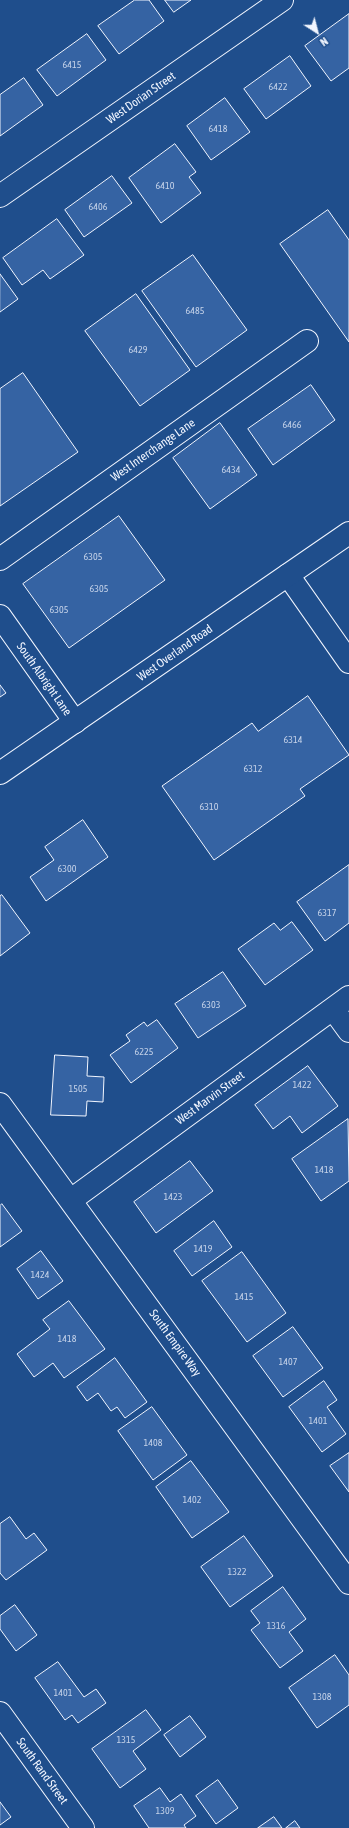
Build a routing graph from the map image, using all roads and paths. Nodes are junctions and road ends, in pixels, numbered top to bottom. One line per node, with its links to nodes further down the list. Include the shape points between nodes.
1 (282, 0): 2 (street, West Dorian Street)
2 (0, 196)
3 (307, 341): 5 (street, West Interchange Lane)
4 (349, 533): 6 (street, West Overland Road)
5 (0, 559)
6 (288, 575): 8 (street); 9 (street, West Overland Road)
7 (0, 616): 9 (street, South Albright Lane)
8 (349, 662)
9 (75, 722): 10 (street, West Overland Road)
10 (0, 773)
11 (341, 1003): 12 (street); 14 (street, West Marvin Street)
12 (349, 1031)
13 (0, 1104): 14 (street, South Empire Way)
14 (71, 1200): 15 (street, South Empire Way)
15 (349, 1583)
16 (0, 1713): 17 (street, South Rand Street)
17 (83, 1828)

